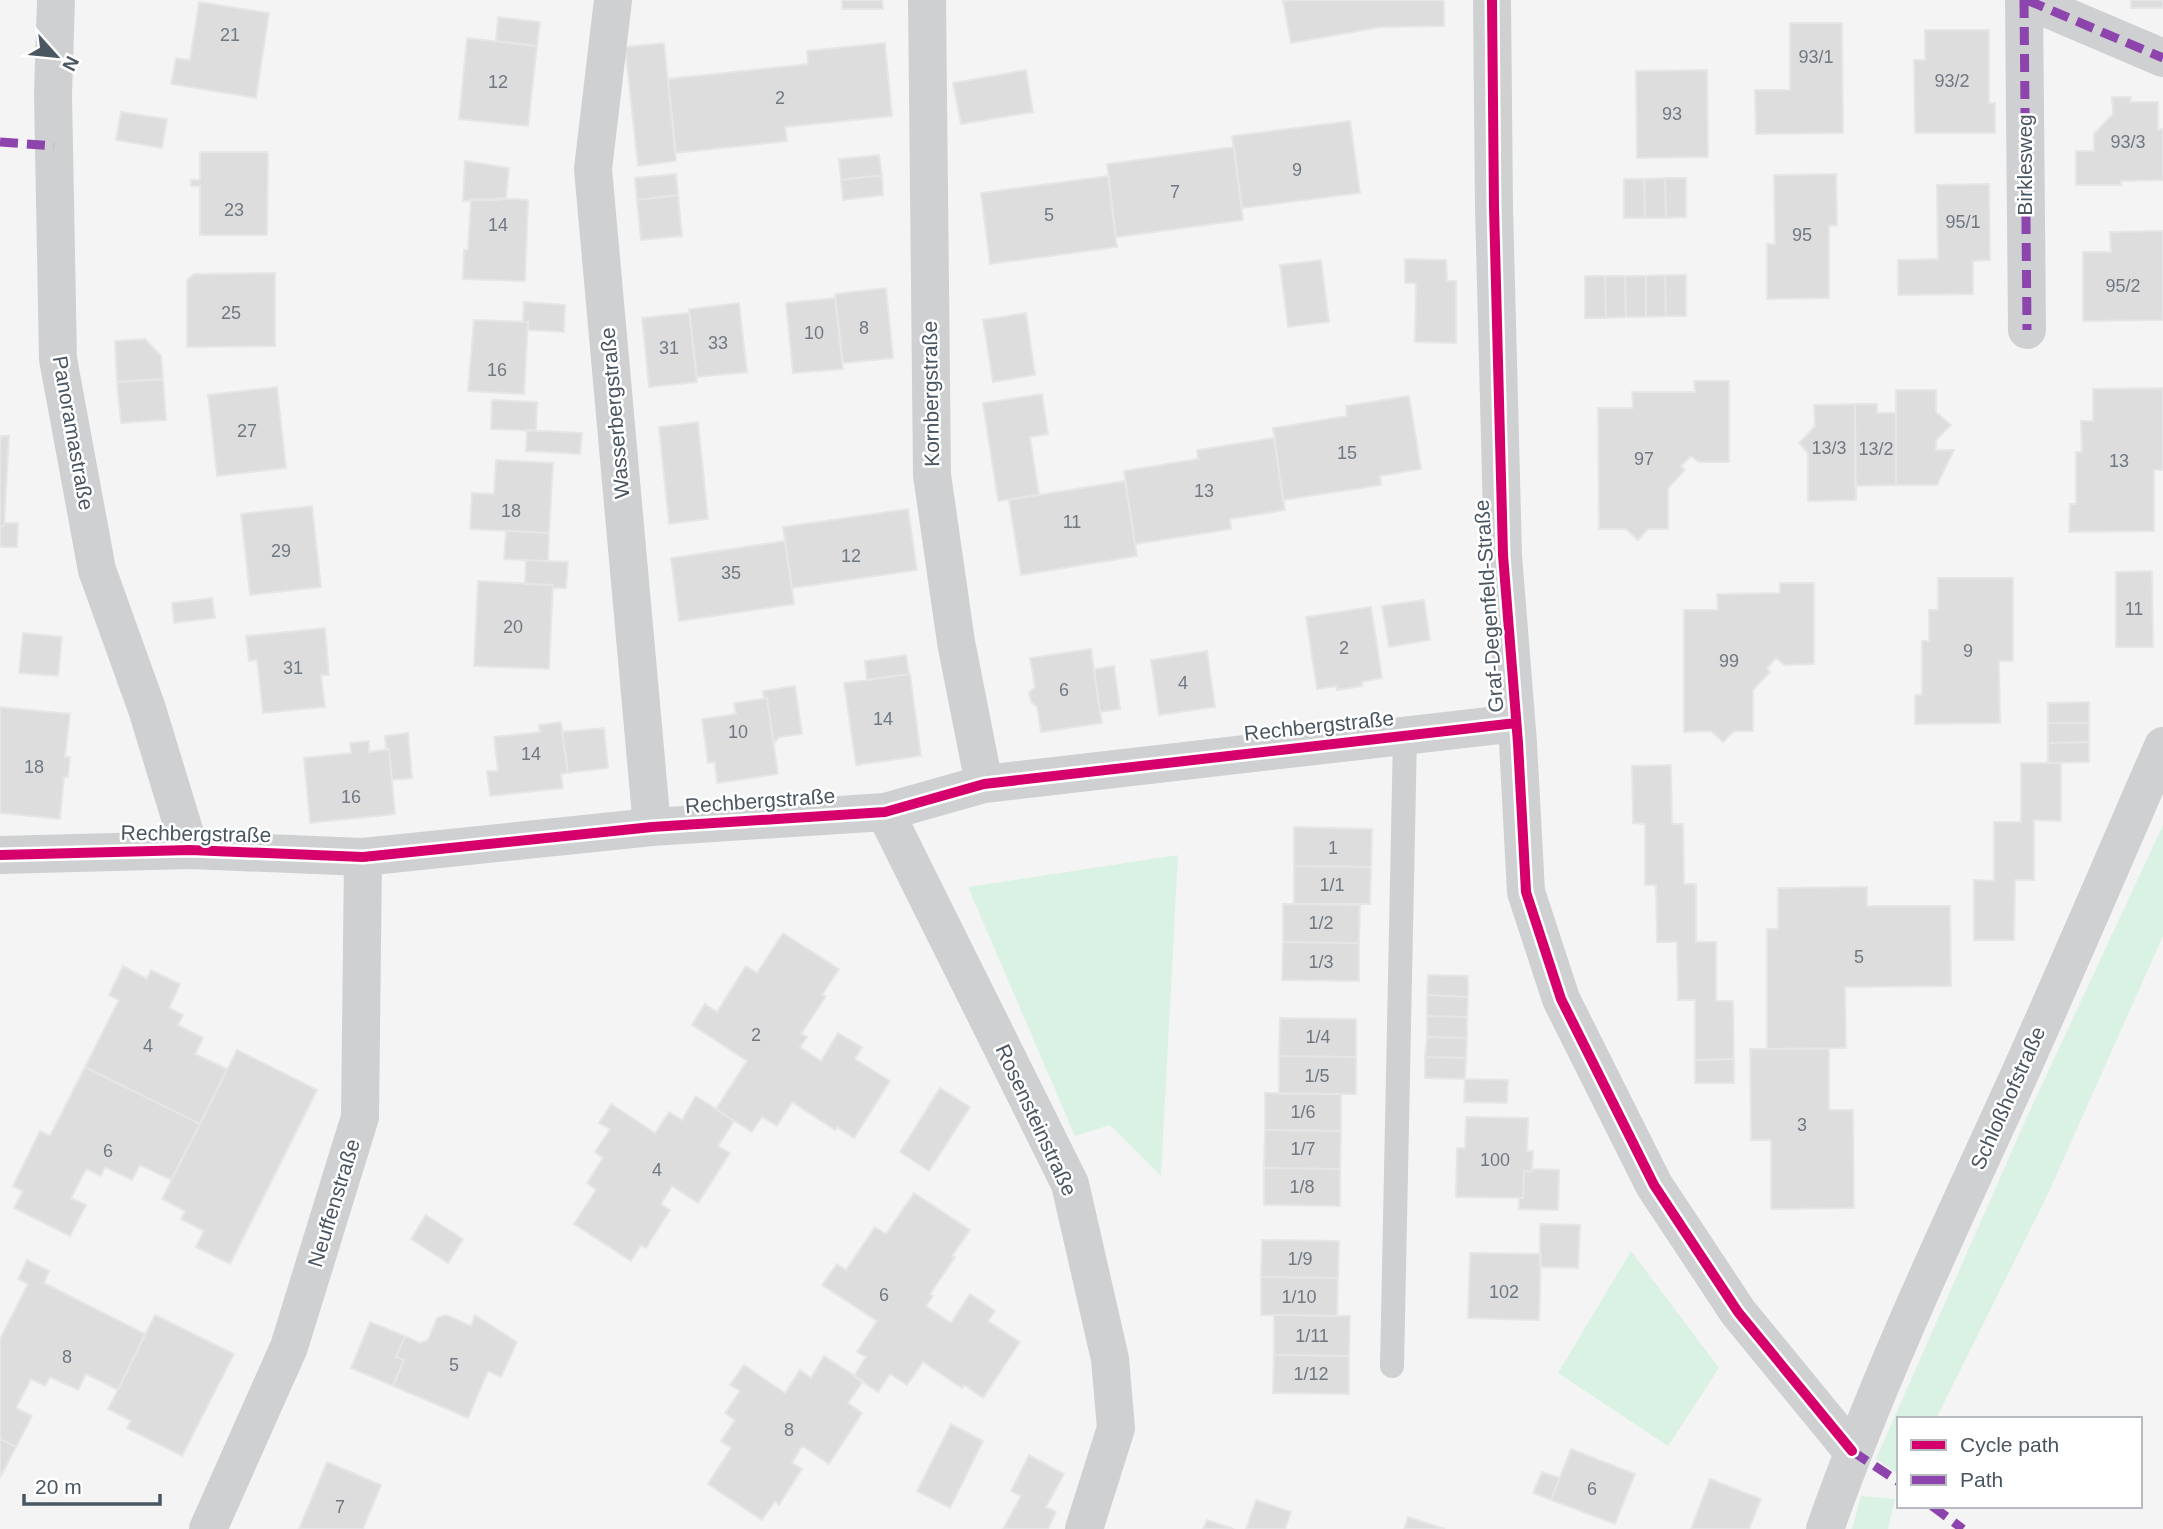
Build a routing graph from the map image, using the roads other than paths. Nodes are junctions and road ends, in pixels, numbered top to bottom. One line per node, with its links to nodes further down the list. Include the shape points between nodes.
1 (56, 0): 14 (street, Panoramastraße, via 53,94 58,359 97,570 147,709)
2 (613, 0): 13 (street, Wasserbergstraße, via 593,169)
3 (927, 0): 11 (street, Kornbergstraße, via 932,475 956,642)
4 (1492, 0): 8 (street, Graf-Degenfeld-Straße, via 1503,555)
5 (2026, 0): 6 (street, Birklesweg); 7 (street, Birklesweg)
6 (2163, 58)
7 (2027, 330)
8 (1516, 723): 9 (street, Rechbergstraße); 18 (street, Graf-Degenfeld-Straße, via 1526,892 1561,999 1654,1185 1738,1312)
9 (1405, 736): 11 (street, Rechbergstraße); 17 (lane, Rechbergstraße)
10 (2163, 746): 18 (street, Schloßhofstraße)
11 (984, 784): 12 (street, Rechbergstraße)
12 (885, 812): 13 (street, Rechbergstraße); 20 (street, Rosensteinstraße, via 1070,1184 1110,1359 1116,1428)
13 (652, 827): 16 (street, Rechbergstraße)
14 (190, 850): 15 (street, Rechbergstraße); 16 (street, Rechbergstraße)
15 (0, 855)
16 (363, 857): 19 (street, Neuffenstraße, via 360,1117 289,1347)
17 (1392, 1366)
18 (1852, 1451): 21 (street, Schloßhofstraße)
19 (208, 1529)
20 (1084, 1529)
21 (1825, 1529)

